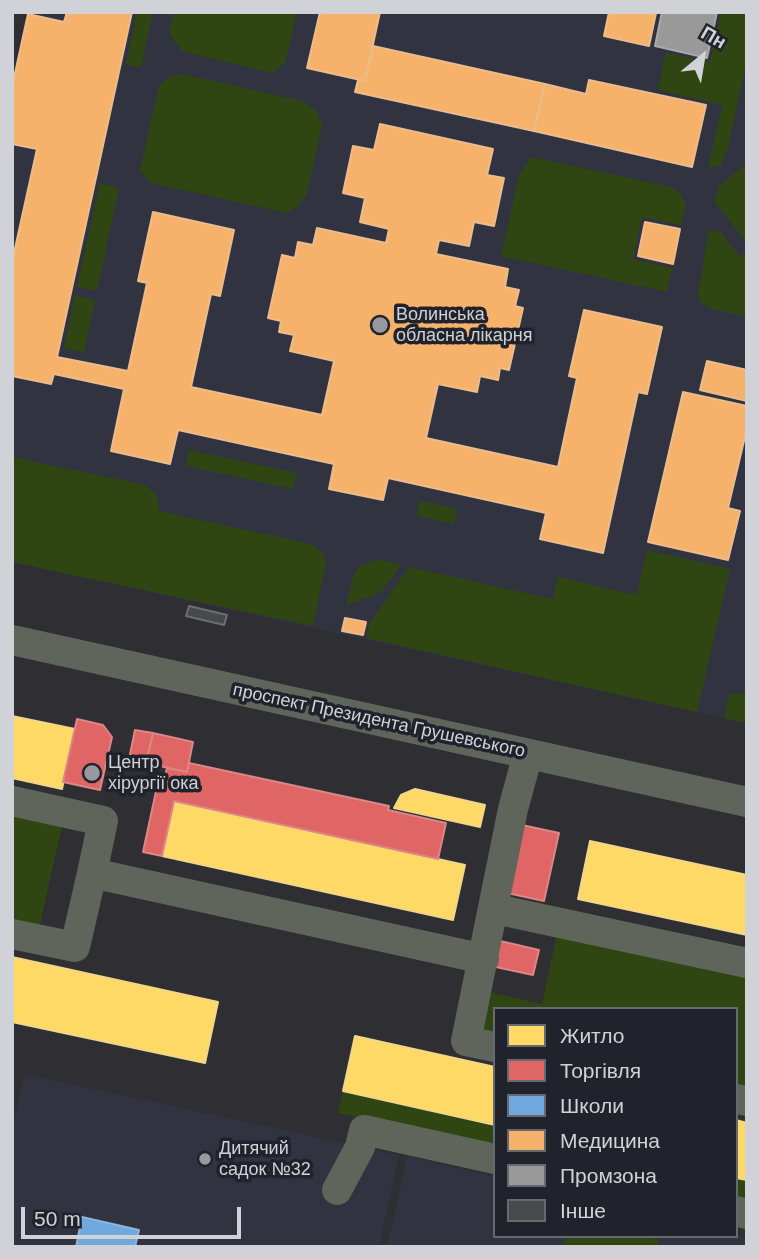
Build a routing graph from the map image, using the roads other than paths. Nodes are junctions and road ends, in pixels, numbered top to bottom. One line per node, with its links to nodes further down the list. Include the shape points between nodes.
1 (12, 640): 2 (street, проспект Президента Грушевського)
2 (528, 754): 4 (street, проспект Президента Грушевського); 6 (street)
3 (12, 801): 5 (street, via 103,821)
4 (747, 802)
5 (92, 873): 7 (street, via 75,947); 8 (street)
6 (495, 909): 8 (street); 9 (street)
7 (12, 934)
8 (484, 959): 10 (street, via 466,1041)
9 (747, 963)
10 (493, 1047)
11 (493, 1159): 12 (street, via 364,1130)
12 (337, 1190)

